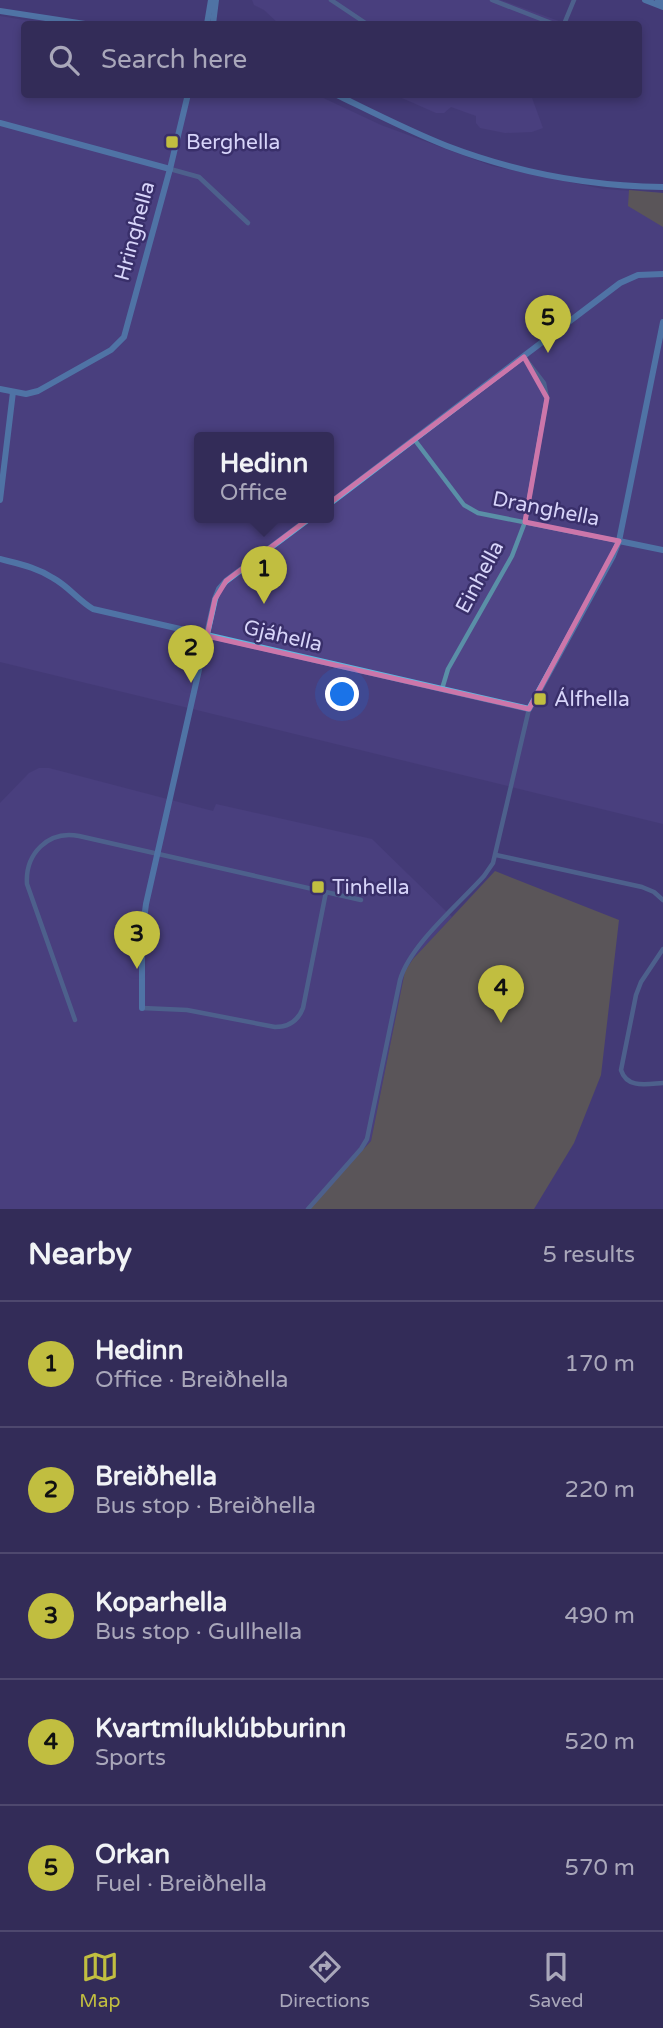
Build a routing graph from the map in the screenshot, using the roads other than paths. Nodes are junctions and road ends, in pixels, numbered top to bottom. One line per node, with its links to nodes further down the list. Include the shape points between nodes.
1 (213, 0): 10 (street); 11 (street)
2 (331, 0): 12 (street)
3 (492, 0): 13 (street)
4 (574, 0): 14 (street)
5 (645, 0): 7 (street)
6 (658, 0): 7 (street)
7 (663, 4)
8 (0, 11): 9 (street)
9 (65, 21)
10 (208, 21)
11 (214, 21)
12 (362, 21)
13 (546, 21)
14 (565, 21)
15 (187, 98): 18 (street)
16 (343, 98): 19 (street, via 485,159 567,178)
17 (0, 124): 18 (street, Hringhella)
18 (170, 169): 20 (street, via 199,177); 25 (street, Hringhella, via 124,337 111,350 38,391)
19 (663, 187)
20 (248, 223)
21 (663, 274): 23 (street, via 624,281)
22 (663, 322): 31 (street)
23 (524, 356): 26 (street); 29 (street, Einhella, via 544,383 547,398)
24 (0, 389): 25 (street, Hringhella)
25 (13, 392): 27 (street)
26 (414, 439): 28 (street); 29 (street, Dranghella, via 464,505 478,513)
27 (0, 500)
28 (334, 500)
29 (525, 522): 31 (street, Dranghella); 35 (street, Einhella, via 512,556 448,669)
30 (304, 523): 34 (street, via 219,589)
31 (620, 541): 32 (street, Dranghella); 36 (street)
32 (663, 550)
33 (0, 559): 34 (street, Gjáhella, via 28,565 55,579 93,609)
34 (207, 636): 35 (street, Gjáhella); 37 (street)
35 (442, 690): 36 (street, Gjáhella)
36 (529, 709): 38 (street)
37 (156, 854): 39 (street); 43 (street, via 142,934); 44 (street, via 62,835 41,845 27,867 28,890)
38 (496, 855): 41 (street, via 642,887); 46 (street, via 484,876 409,958 400,980 367,1139)
39 (326, 892): 40 (street); 43 (street, via 303,1008 292,1023 275,1027 187,1010)
40 (361, 900)
41 (663, 900)
42 (663, 948): 45 (street, via 636,995 621,1070 633,1084)
43 (142, 1008)
44 (75, 1020)
45 (663, 1083)
46 (308, 1209)

